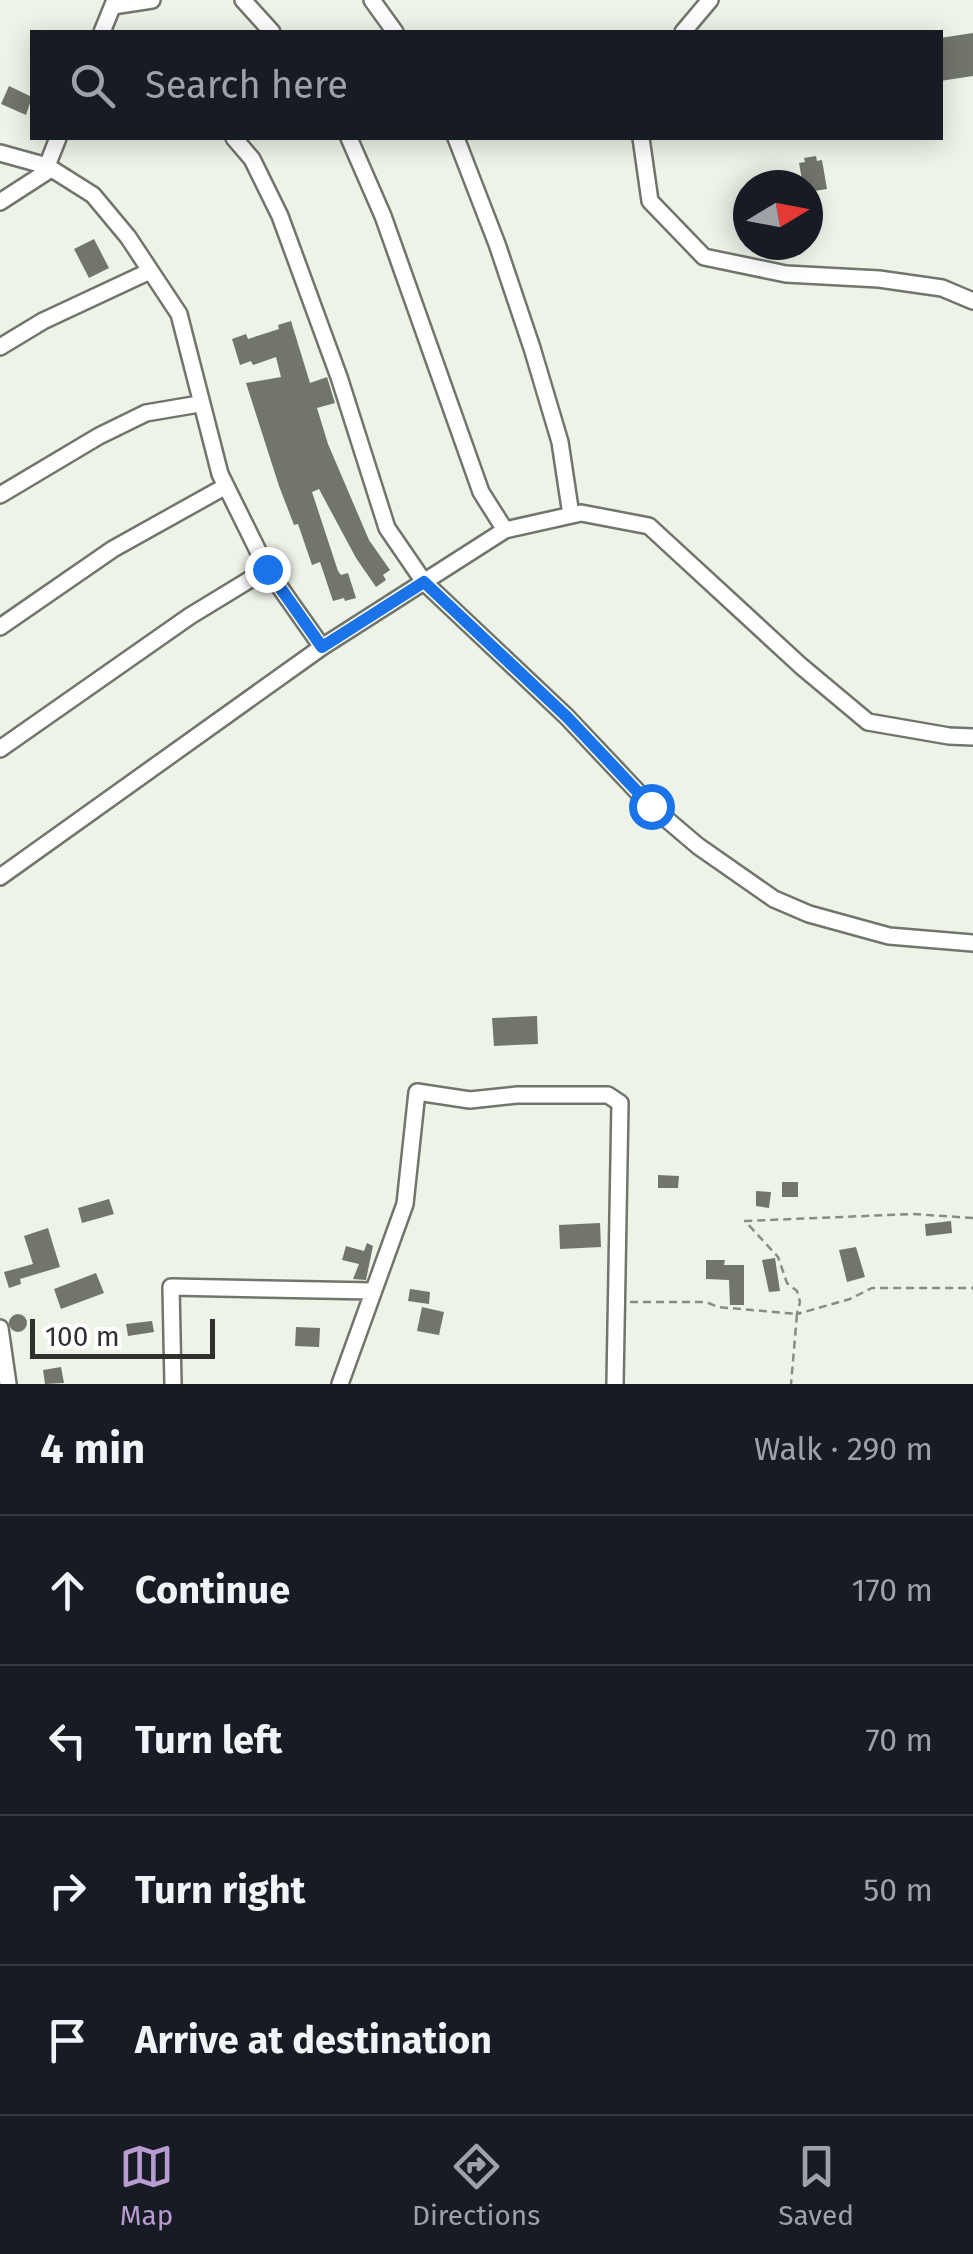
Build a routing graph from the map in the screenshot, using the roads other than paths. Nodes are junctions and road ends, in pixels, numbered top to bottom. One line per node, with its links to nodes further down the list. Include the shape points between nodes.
1 (152, 0): 5 (street)
2 (242, 0): 7 (street)
3 (372, 0): 8 (street)
4 (710, 0): 9 (street)
5 (114, 3): 6 (street)
6 (104, 30)
7 (270, 30)
8 (394, 30)
9 (684, 30)
10 (57, 140): 16 (street)
11 (236, 140): 27 (street, via 280,216 387,528)
12 (350, 140): 25 (street, via 481,492)
13 (457, 140): 24 (street, via 532,348 560,442)
14 (642, 140): 19 (street, via 650,202 704,257 786,274 942,288)
15 (0, 152): 16 (street)
16 (49, 167): 17 (street); 18 (street, via 94,195)
17 (0, 202)
18 (150, 270): 20 (street); 21 (street, via 179,314)
19 (973, 301)
20 (0, 347)
21 (199, 404): 22 (street); 23 (street, via 146,413)
22 (226, 486): 26 (street); 28 (street, via 113,549)
23 (0, 495)
24 (571, 515): 25 (street); 30 (street, via 650,526 868,722)
25 (505, 530): 27 (street)
26 (267, 569): 29 (street); 31 (street)
27 (424, 582): 29 (street); 33 (street, via 651,806 774,899 889,936)
28 (0, 627)
29 (322, 647): 32 (street)
30 (973, 736)
31 (0, 750)
32 (0, 877)
33 (973, 943)
34 (373, 1291): 37 (street, via 171,1287); 38 (street); 39 (street, via 405,1204 417,1092 470,1100 608,1095 620,1103)
35 (0, 1328): 36 (street)
36 (8, 1384)
37 (173, 1384)
38 (340, 1384)
39 (614, 1384)

